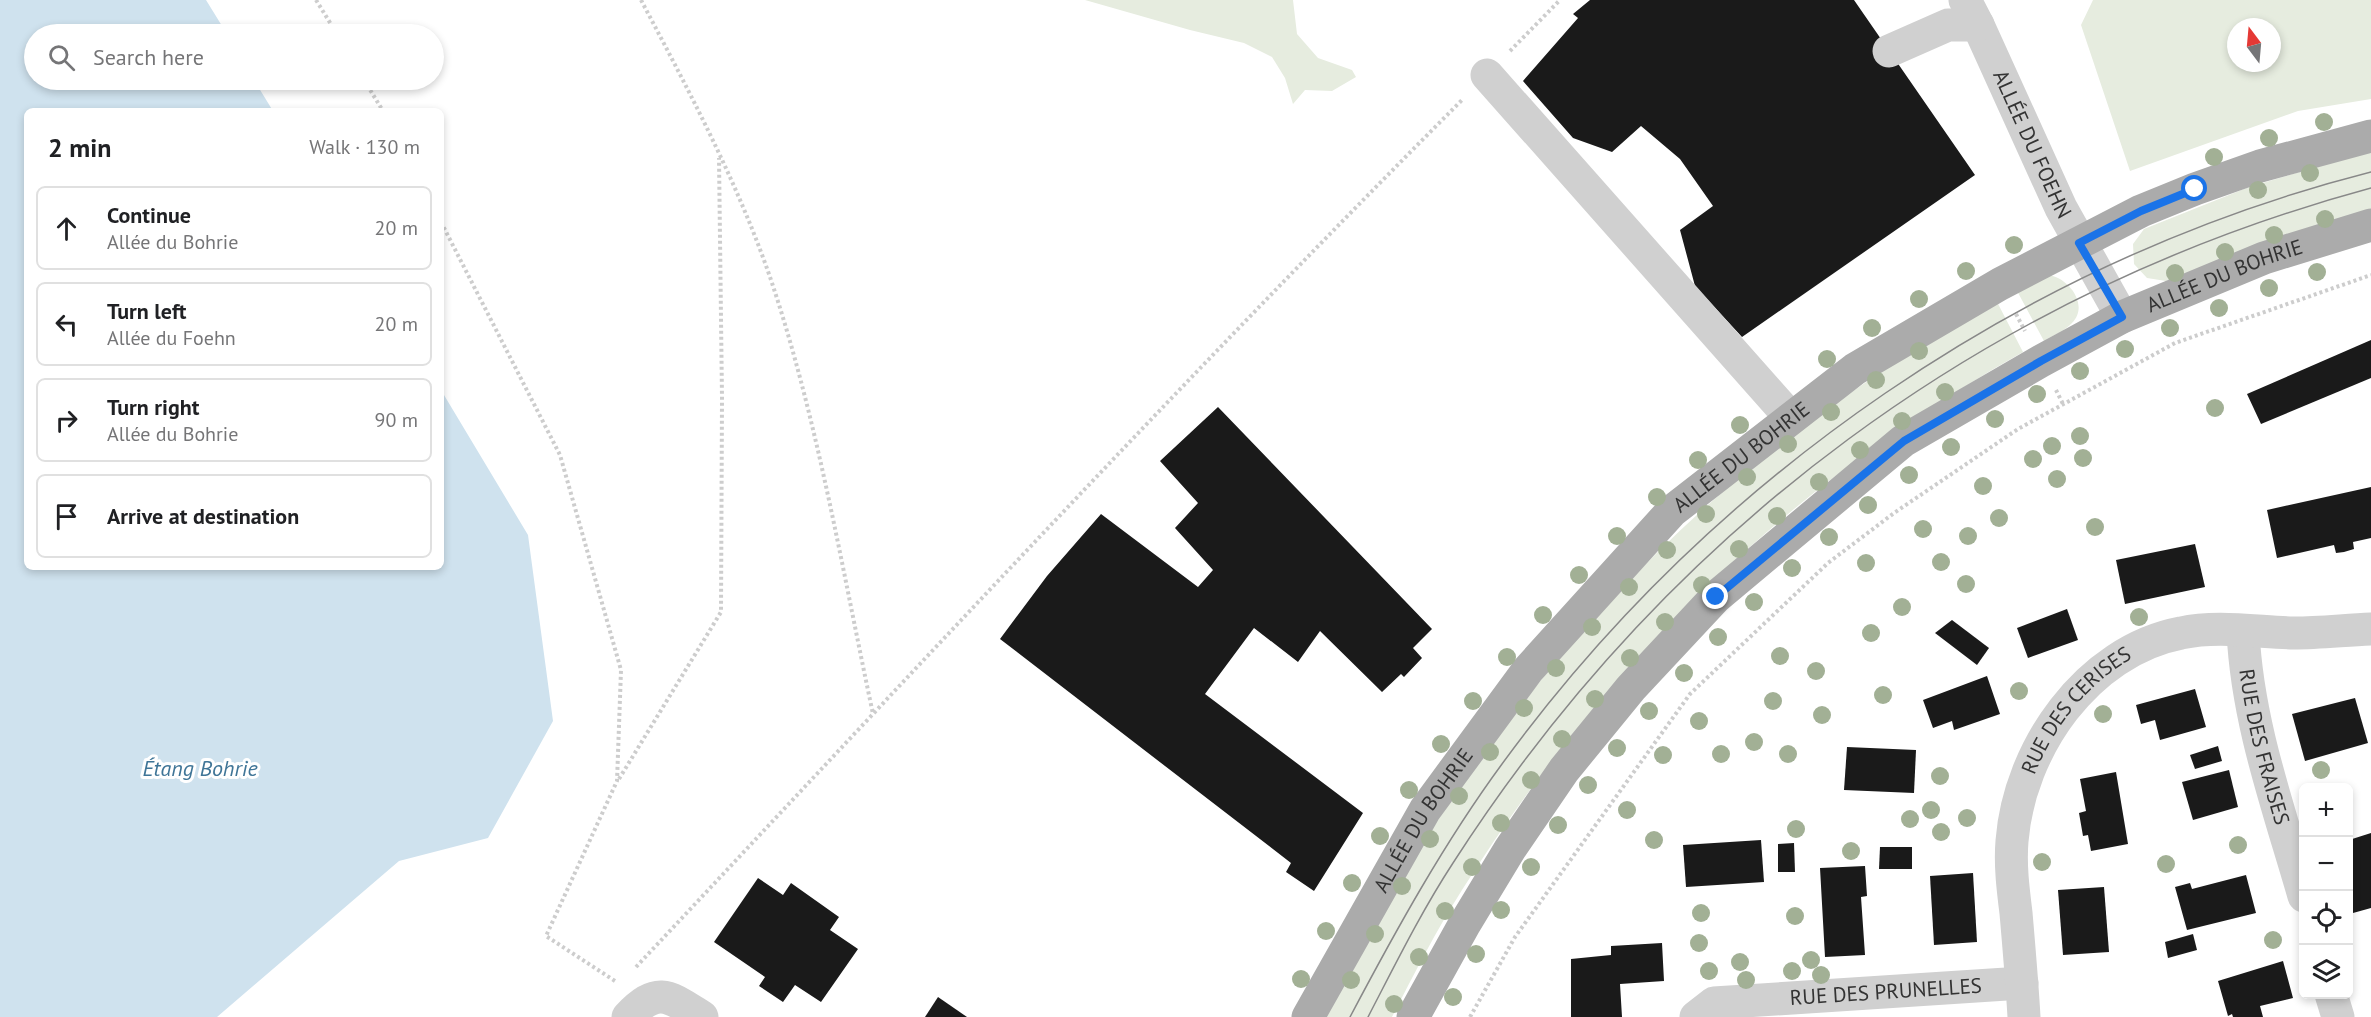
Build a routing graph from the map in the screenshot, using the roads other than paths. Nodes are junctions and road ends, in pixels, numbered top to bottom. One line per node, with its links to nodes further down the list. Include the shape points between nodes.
1 (1971, 12): 2 (street); 6 (street, ALLÉE DU FOEHN)
2 (1889, 51)
3 (1487, 75): 8 (street)
4 (2371, 136): 6 (main road, ALLÉE DU BOHRIE, via 2260,166 2195,189)
5 (2371, 225): 7 (main road, ALLÉE DU BOHRIE, via 2264,258)
6 (2079, 243): 7 (street, ALLÉE DU FOEHN); 8 (main road, ALLÉE DU BOHRIE, via 1855,369)
7 (2122, 317): 18 (main road, ALLÉE DU BOHRIE, via 1904,441 1716,597 1631,688 1564,770 1464,924)
8 (1791, 418): 17 (main road, ALLÉE DU BOHRIE, via 1672,511 1528,670 1425,810)
9 (2371, 629): 10 (street, RUE DES CERISES)
10 (2242, 631): 11 (street, RUE DES FRAISES, via 2256,729); 12 (street, RUE DES CERISES, via 2181,633 2133,651 2088,684 2051,726 2022,791 2012,840)
11 (2303, 891)
12 (2022, 983): 14 (street, RUE DES PRUNELLES); 19 (street, RUE DES CERISES)
13 (2333, 999): 20 (street)
14 (1705, 1010)
15 (628, 1017): 16 (street, via 641,1003 657,996 668,997)
16 (702, 1017)
17 (1308, 1017)
18 (1413, 1017)
19 (2024, 1017)
20 (2338, 1017)

